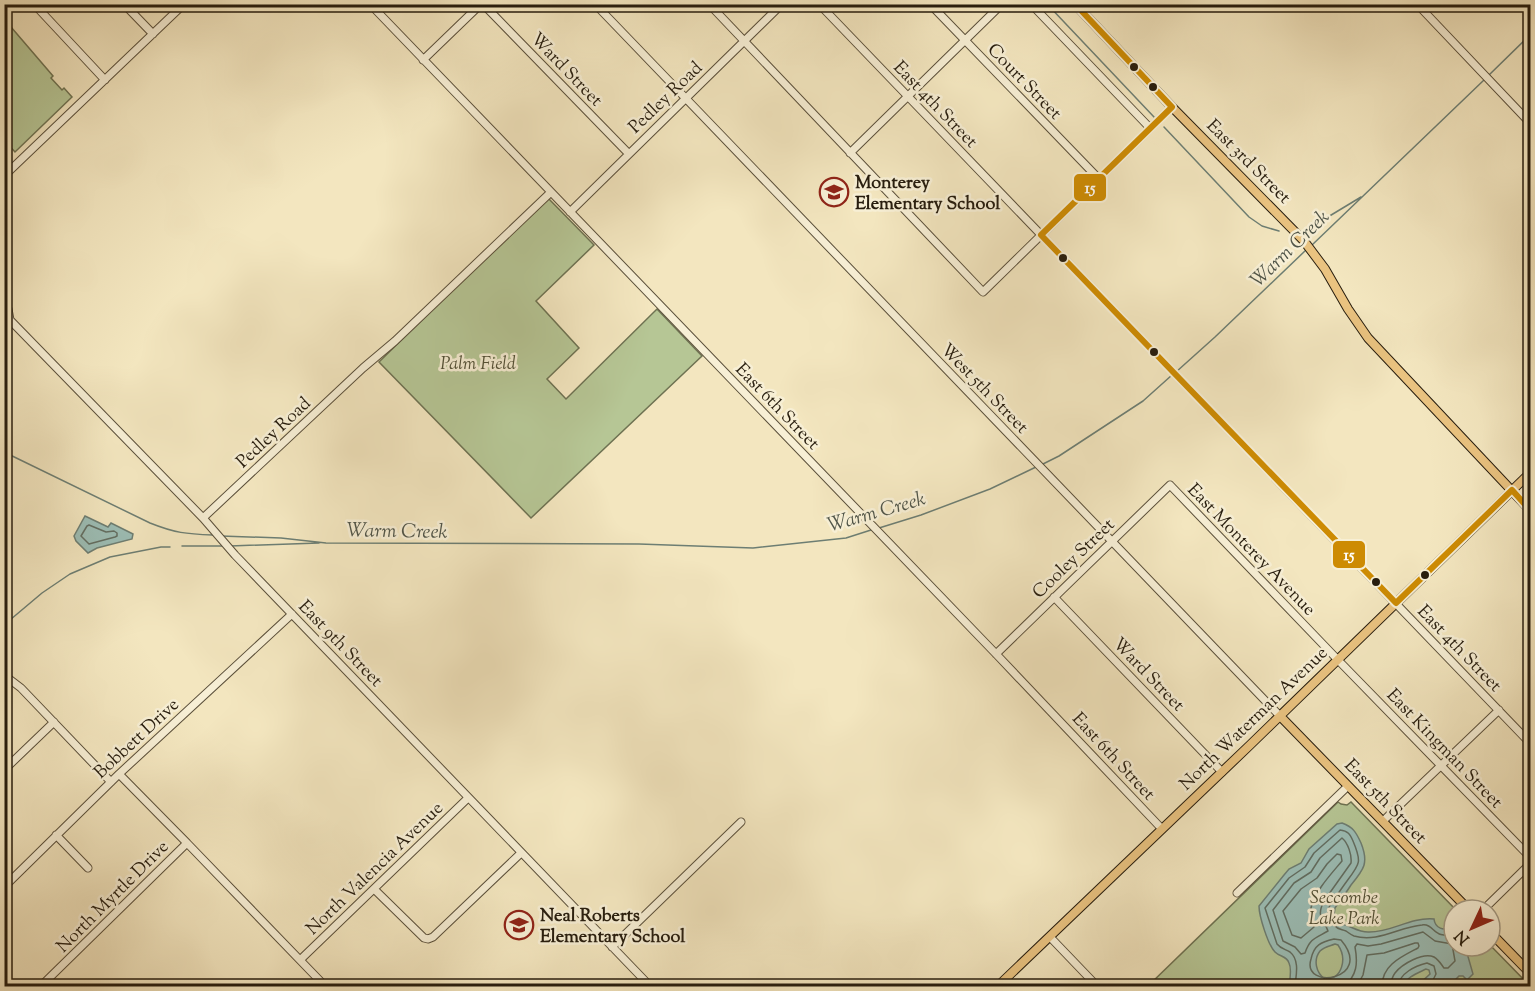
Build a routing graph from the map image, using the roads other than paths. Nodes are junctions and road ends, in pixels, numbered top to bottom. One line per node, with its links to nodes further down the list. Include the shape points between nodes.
1 (34, 4): 19 (street)
2 (124, 4): 15 (street)
3 (184, 4): 15 (street)
4 (370, 4): 18 (street, East 6th Street)
5 (482, 4): 18 (street); 26 (street, Ward Street)
6 (596, 4): 21 (street, West 5th Street)
7 (709, 4): 17 (street)
8 (782, 4): 17 (street, Pedley Road)
9 (819, 4): 20 (street, East 4th Street)
10 (930, 4): 16 (street, Court Street)
11 (1002, 4): 16 (street)
12 (1031, 4): 24 (street)
13 (1075, 4): 22 (main road, East 3rd Street)
14 (1417, 4): 23 (street)
15 (153, 34): 19 (street)
16 (965, 40): 20 (street); 28 (street, Court Street)
17 (744, 42): 21 (street, Pedley Road); 25 (street)
18 (423, 60): 29 (street, East 6th Street)
19 (105, 80): 27 (street)
20 (908, 97): 25 (street); 31 (street, East 4th Street)
21 (686, 98): 26 (street, Pedley Road); 39 (street, West 5th Street)
22 (1172, 107): 24 (street); 36 (main road, East 3rd Street, via 1304,241 1368,338)
23 (1530, 123)
24 (1150, 128): 28 (street)
25 (850, 153): 31 (street, via 983,292)
26 (629, 154): 30 (street, Pedley Road)
27 (4, 176)
28 (1099, 179): 31 (street)
29 (551, 192): 30 (street, East 6th Street); 38 (street, Pedley Road)
30 (570, 212): 43 (street, East 6th Street)
31 (1041, 235): 41 (street, East 4th Street)
32 (4, 305): 33 (street, East 9th Street, via 8,309)
33 (7, 320): 38 (street, East 9th Street)
34 (1530, 472): 36 (main road, North Waterman Avenue)
35 (1170, 485): 39 (street, Cooley Street); 44 (street, East Monterey Avenue)
36 (1512, 490): 37 (main road, East 3rd Street); 41 (main road, North Waterman Avenue)
37 (1530, 510)
38 (203, 518): 42 (street, East 9th Street)
39 (1111, 542): 40 (street, Cooley Street); 47 (street, West 5th Street)
40 (1054, 597): 43 (street, Cooley Street); 52 (street, Ward Street)
41 (1396, 603): 44 (main road, North Waterman Avenue); 46 (street, East 4th Street)
42 (291, 614): 53 (street, Bobbett Drive); 56 (street, East 9th Street)
43 (996, 654): 59 (street, East 6th Street)
44 (1338, 660): 47 (main road, North Waterman Avenue); 50 (street, East Kingman Street)
45 (4, 675): 48 (street)
46 (1499, 710): 49 (street, East 4th Street); 50 (street)
47 (1280, 716): 52 (main road, North Waterman Avenue); 55 (main road, East 5th Street)
48 (54, 722): 51 (street); 54 (street)
49 (1530, 743)
50 (1442, 766): 57 (street); 63 (street, East Kingman Street)
51 (4, 770)
52 (1222, 772): 59 (main road, North Waterman Avenue)
53 (119, 774): 54 (street, Bobbett Drive); 61 (street, North Myrtle Drive)
54 (111, 782): 60 (street, Bobbett Drive)
55 (1348, 786): 57 (main road, East 5th Street); 68 (street)
56 (468, 798): 62 (street, East 9th Street); 67 (street, North Valencia Avenue)
57 (1383, 821): 69 (main road, East 5th Street)
58 (741, 822): 73 (street)
59 (1162, 829): 71 (main road, North Waterman Avenue)
60 (56, 835): 65 (street); 66 (street, Bobbett Drive)
61 (187, 843): 74 (street); 76 (street, North Myrtle Drive)
62 (521, 853): 67 (street, via 428,939); 73 (street, East 9th Street)
63 (1530, 857)
64 (1530, 864): 70 (street)
65 (88, 868)
66 (4, 887)
67 (374, 889): 74 (street, North Valencia Avenue)
68 (1237, 893)
69 (1457, 898)
70 (1495, 898)
71 (1050, 937): 79 (main road, North Waterman Avenue); 80 (street)
72 (1502, 944): 75 (main road)
73 (612, 947): 78 (street, East 9th Street)
74 (300, 960): 77 (street)
75 (1530, 973)
76 (41, 987)
77 (325, 987)
78 (650, 987)
79 (998, 987)
80 (1097, 987)

